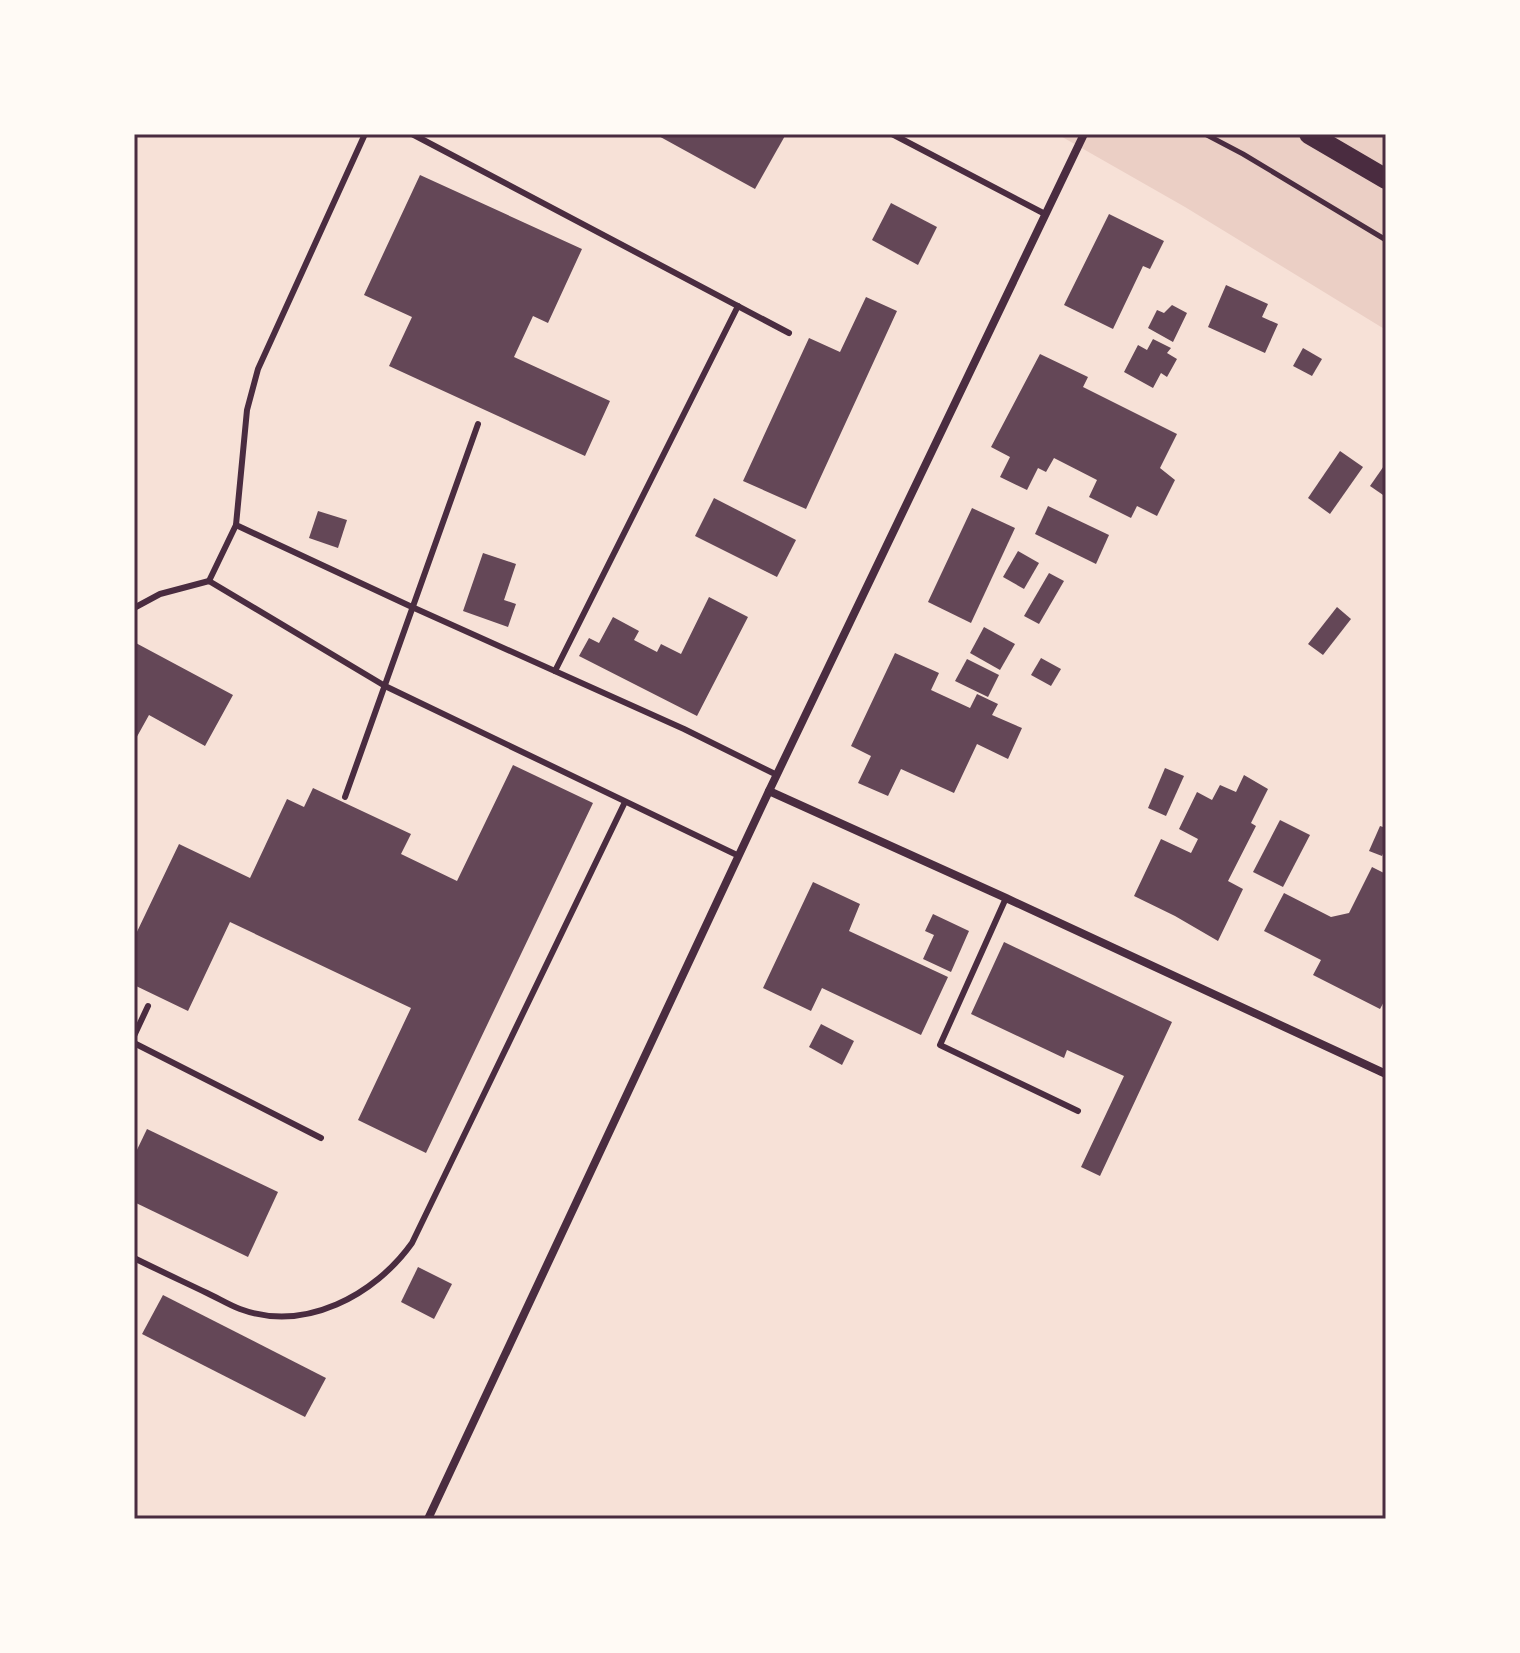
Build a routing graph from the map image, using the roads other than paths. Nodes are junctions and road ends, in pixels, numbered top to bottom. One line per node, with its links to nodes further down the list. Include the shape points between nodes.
1 (365, 134): 11 (lane, via 258,369 247,410)
2 (412, 134): 8 (lane)
3 (892, 134): 7 (lane)
4 (1084, 134): 7 (street)
5 (1309, 134): 6 (main road)
6 (1386, 179)
7 (1045, 214): 17 (street)
8 (738, 306): 9 (lane); 15 (lane)
9 (789, 333)
10 (478, 424): 13 (lane)
11 (236, 525): 12 (lane); 13 (lane)
12 (209, 581): 14 (lane, via 160,594); 16 (lane)
13 (412, 607): 15 (lane); 16 (lane)
14 (134, 608)
15 (555, 671): 17 (lane)
16 (385, 686): 19 (lane); 20 (lane)
17 (777, 775): 18 (street)
18 (769, 791): 21 (street); 22 (street)
19 (345, 797)
20 (625, 802): 21 (lane); 29 (lane, via 412,1243 387,1272 332,1306 276,1316 240,1309)
21 (739, 856): 30 (street)
22 (1006, 898): 26 (street); 27 (lane, via 940,1045)
23 (148, 1006): 24 (lane)
24 (134, 1036)
25 (134, 1043): 28 (lane)
26 (1386, 1074)
27 (1078, 1111)
28 (321, 1138)
29 (134, 1258)
30 (428, 1519)

